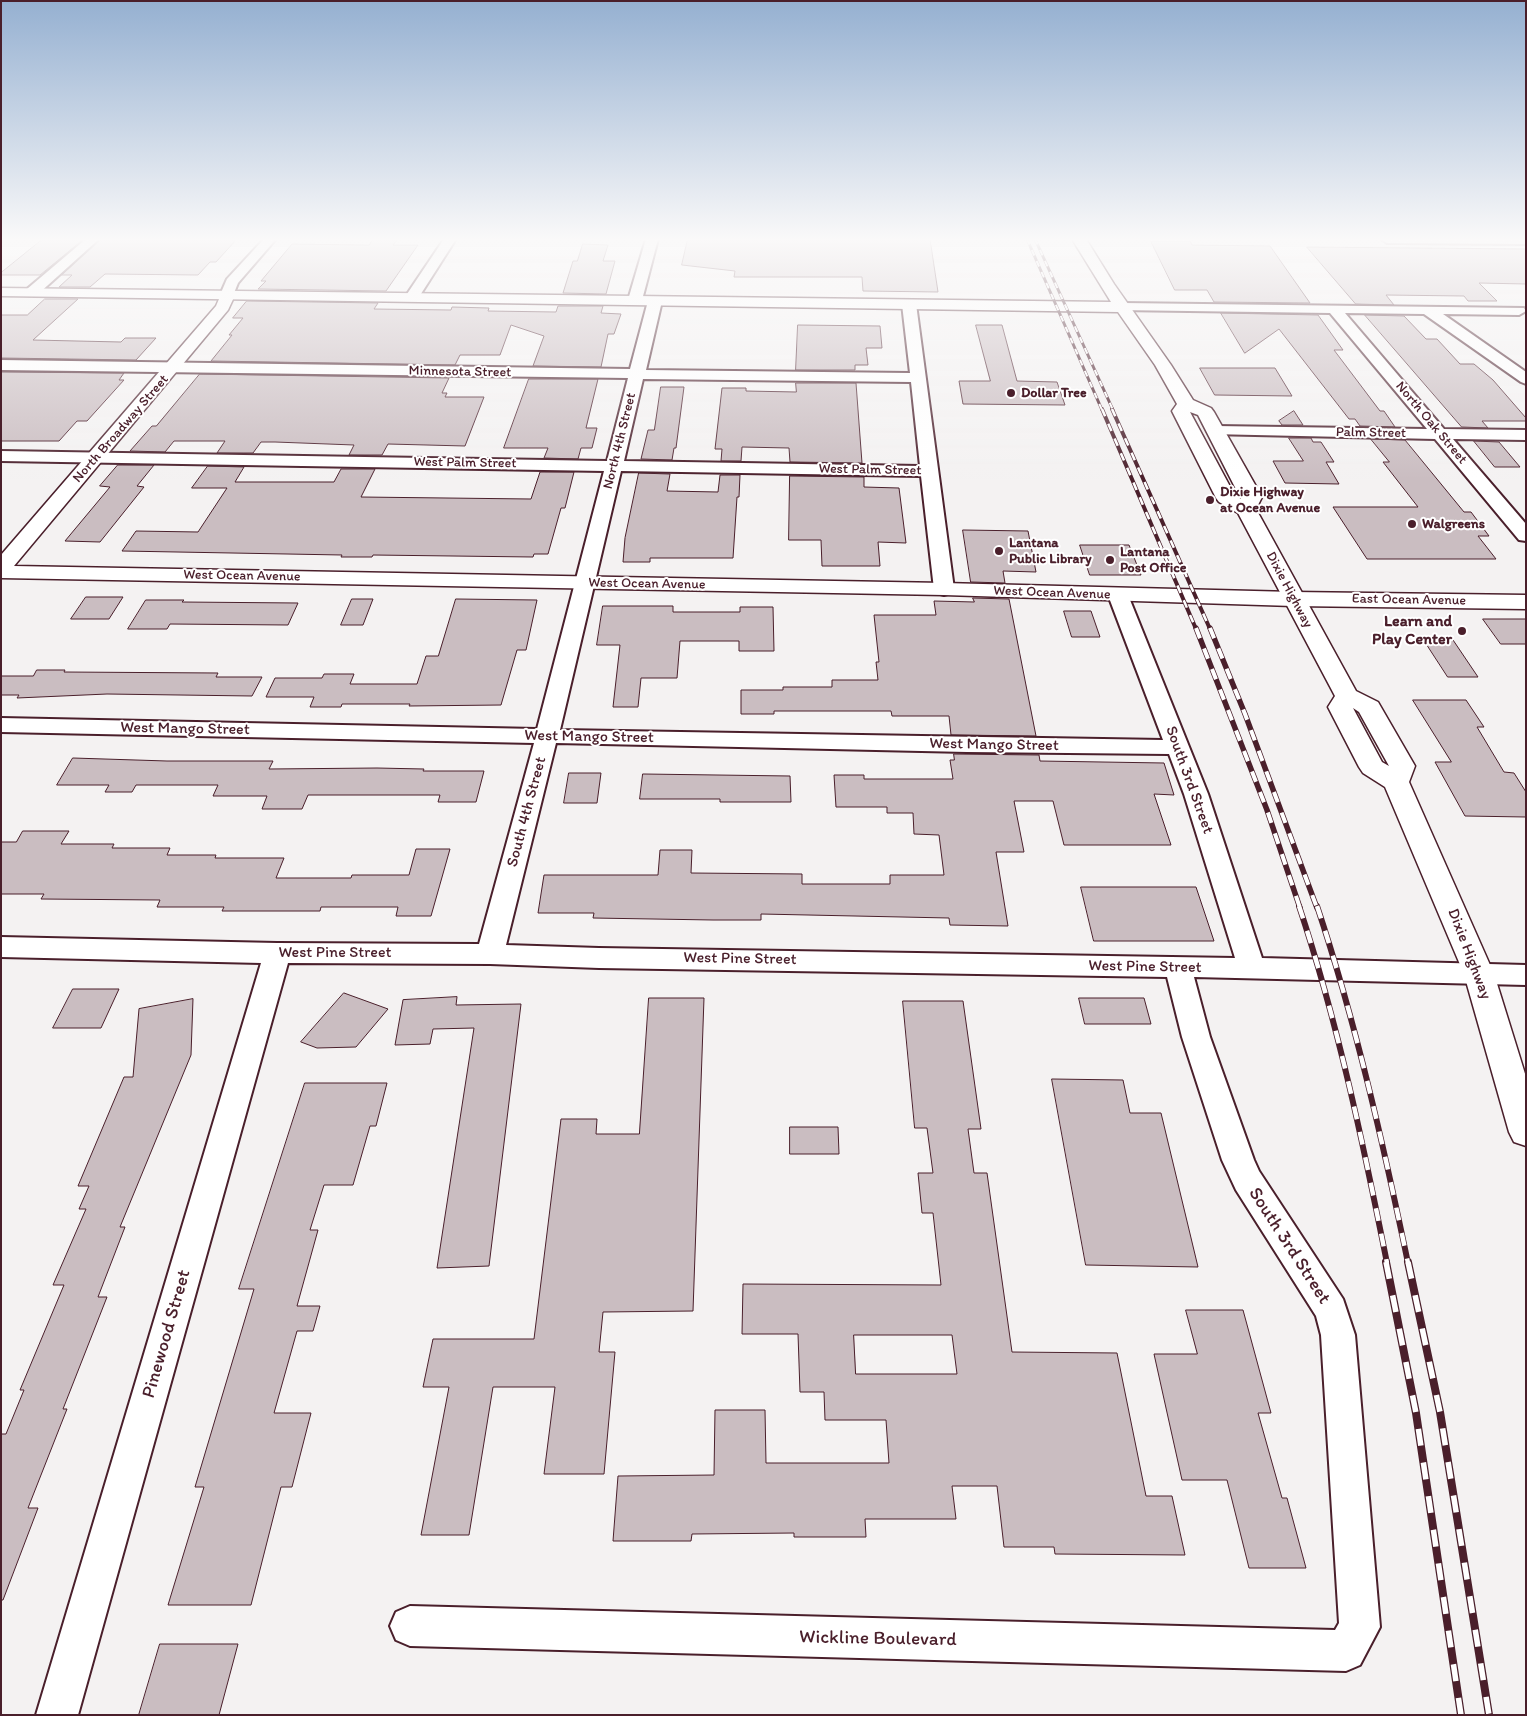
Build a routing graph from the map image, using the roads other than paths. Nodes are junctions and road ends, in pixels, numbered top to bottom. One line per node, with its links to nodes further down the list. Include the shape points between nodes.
1 (214, 319): 8 (main road, North Broadway Street)
2 (651, 319): 9 (street, North 4th Street)
3 (911, 319): 10 (street)
4 (1132, 319): 12 (main road, via 1164,364)
5 (1343, 319): 14 (street, North Oak Street)
6 (1441, 319): 11 (street)
7 (1, 365): 8 (street, Minnesota Street)
8 (174, 368): 9 (street, Minnesota Street); 17 (main road, North Broadway Street)
9 (637, 374): 10 (street, Minnesota Street); 18 (street, North 4th Street)
10 (918, 378): 19 (street)
11 (1526, 379)
12 (1186, 404): 13 (main road, Dixie Highway, via 1205,412); 20 (main road, via 1181,411 1226,498)
13 (1216, 432): 14 (street, Palm Street); 20 (main road, Dixie Highway, via 1252,497)
14 (1440, 434): 15 (street, Palm Street); 21 (street, North Oak Street)
15 (1526, 435)
16 (1, 456): 17 (street, West Palm Street)
17 (96, 458): 18 (street, West Palm Street); 22 (main road, North Broadway Street)
18 (614, 466): 19 (street, West Palm Street); 23 (street, North 4th Street)
19 (929, 471): 24 (street)
20 (1246, 509): 26 (main road, Dixie Highway)
21 (1526, 536)
22 (1, 570): 23 (main road, West Ocean Avenue)
23 (585, 582): 24 (main road, West Ocean Avenue); 29 (street, South 4th Street)
24 (944, 589): 25 (main road, West Ocean Avenue)
25 (1118, 596): 26 (main road, West Ocean Avenue); 30 (street, South 3rd Street)
26 (1293, 598): 27 (main road, East Ocean Avenue); 36 (main road, Dixie Highway, via 1347,696 1340,707 1372,767 1396,782)
27 (1526, 602)
28 (1, 725): 29 (street, West Mango Street)
29 (547, 736): 30 (street, West Mango Street); 33 (street, South 4th Street)
30 (1178, 747): 35 (street, South 3rd Street)
31 (1, 947): 32 (street, West Pine Street)
32 (277, 953): 33 (street, West Pine Street); 41 (street, Pinewood Street)
33 (490, 954): 34 (street, West Pine Street)
34 (1178, 967): 35 (street, West Pine Street); 40 (street, South 3rd Street, via 1196,1037 1238,1160 1247,1180 1331,1310 1338,1335 1360,1627)
35 (1252, 968): 36 (street, West Pine Street)
36 (1479, 974): 37 (street, West Pine Street); 38 (main road, Dixie Highway)
37 (1526, 975)
38 (1526, 1132)
39 (410, 1626): 40 (street, Wickline Boulevard)
40 (1346, 1650)
41 (57, 1715)

